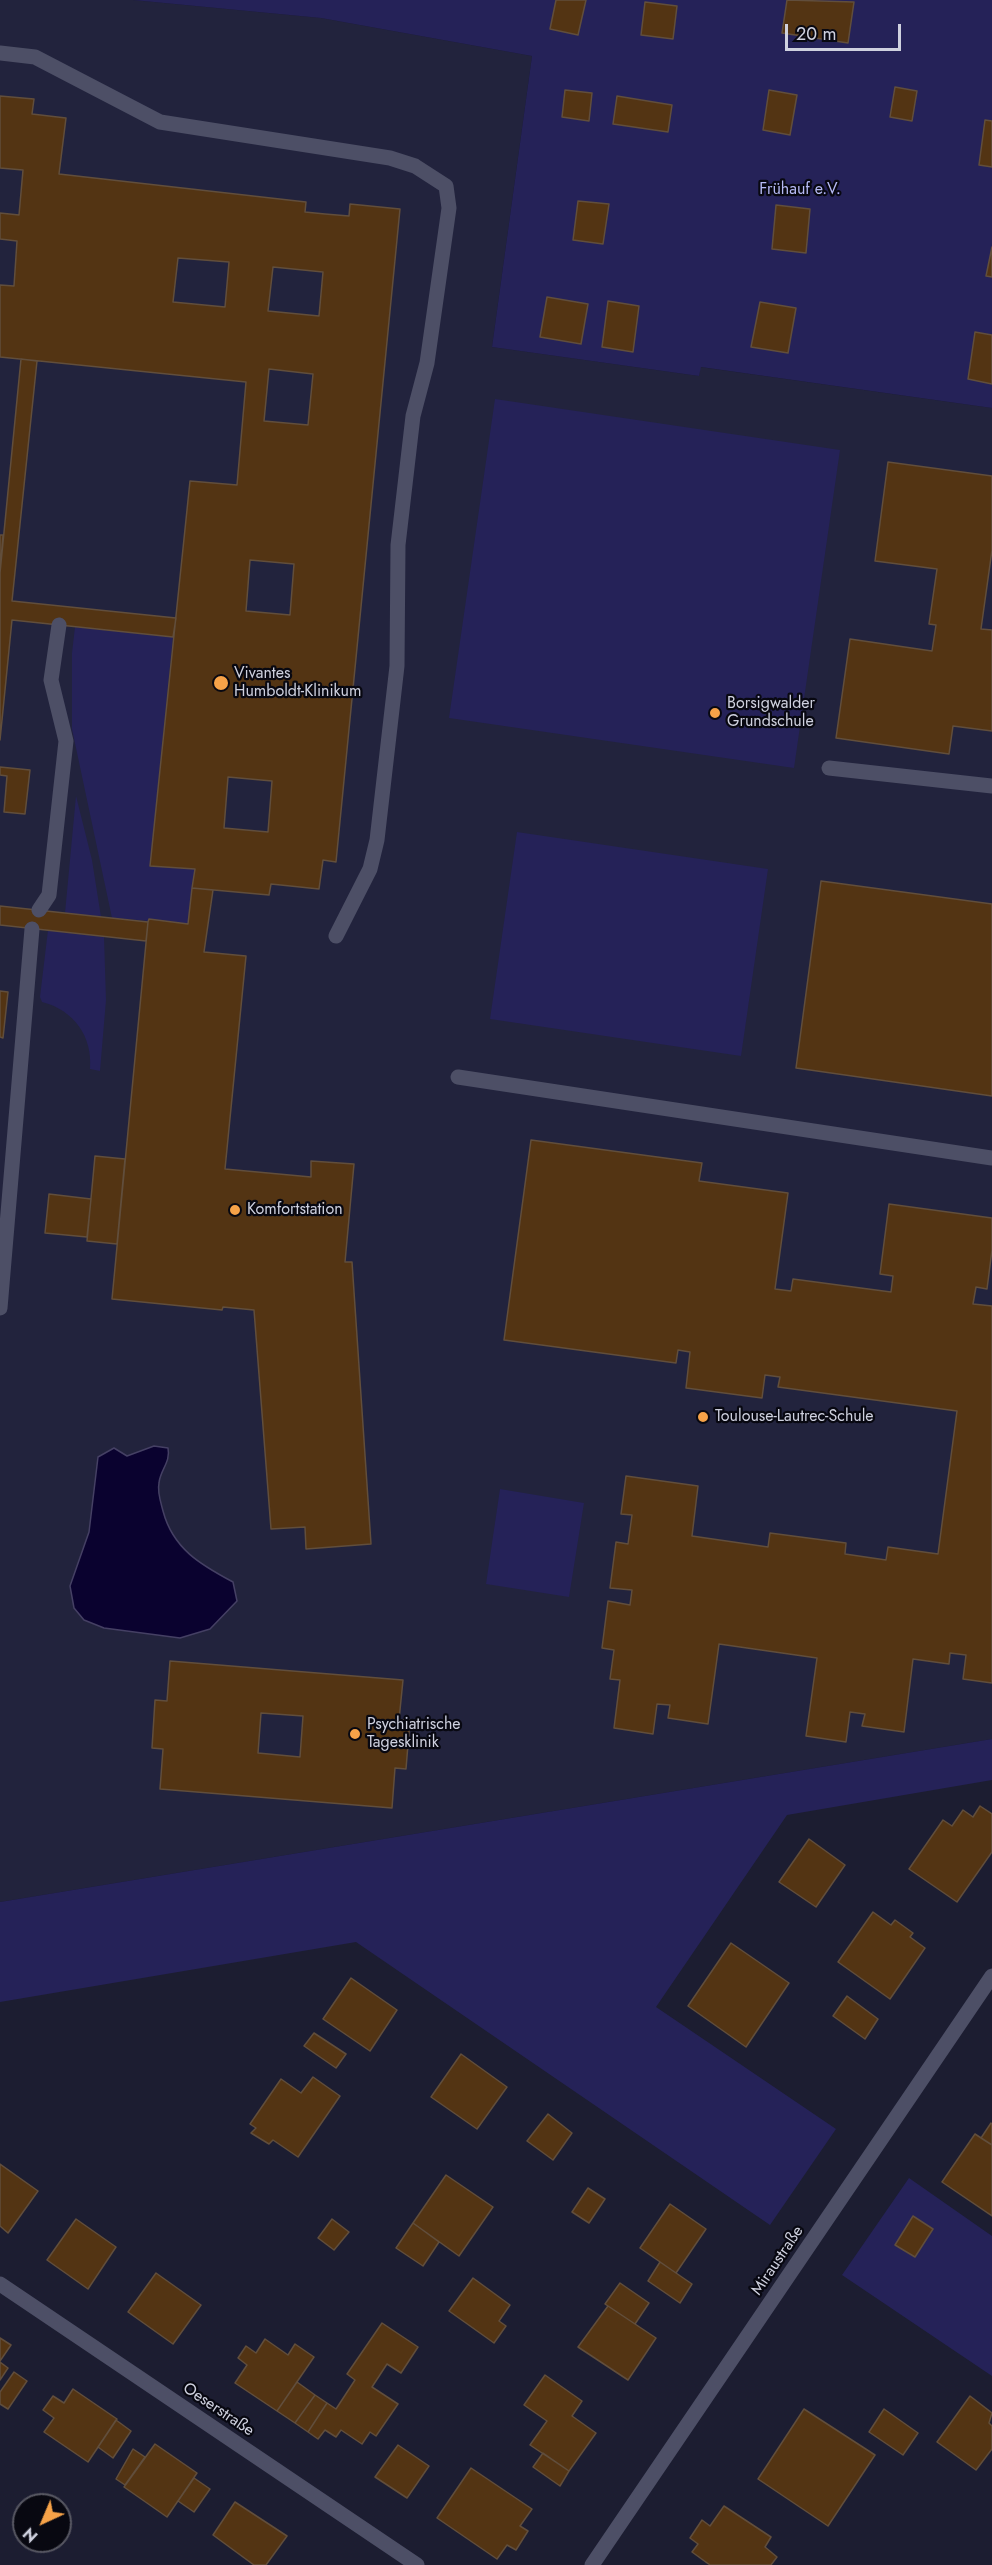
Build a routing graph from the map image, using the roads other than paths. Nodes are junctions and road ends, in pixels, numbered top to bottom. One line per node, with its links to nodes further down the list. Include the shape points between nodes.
1 (0, 53): 7 (street, via 35,57 160,122 390,158 415,166 446,186 447,219 427,363 413,416 398,545 397,666 377,840 370,869)
2 (59, 625): 5 (street, via 51,680 66,741 49,895)
3 (829, 768): 4 (street)
4 (992, 786)
5 (39, 910)
6 (32, 929): 10 (street)
7 (336, 936)
8 (458, 1077): 9 (street)
9 (992, 1158)
10 (0, 1308)
11 (992, 1976): 14 (street, Miraustraße)
12 (0, 2284): 13 (street, Oeserstraße)
13 (417, 2565)
14 (592, 2565)

